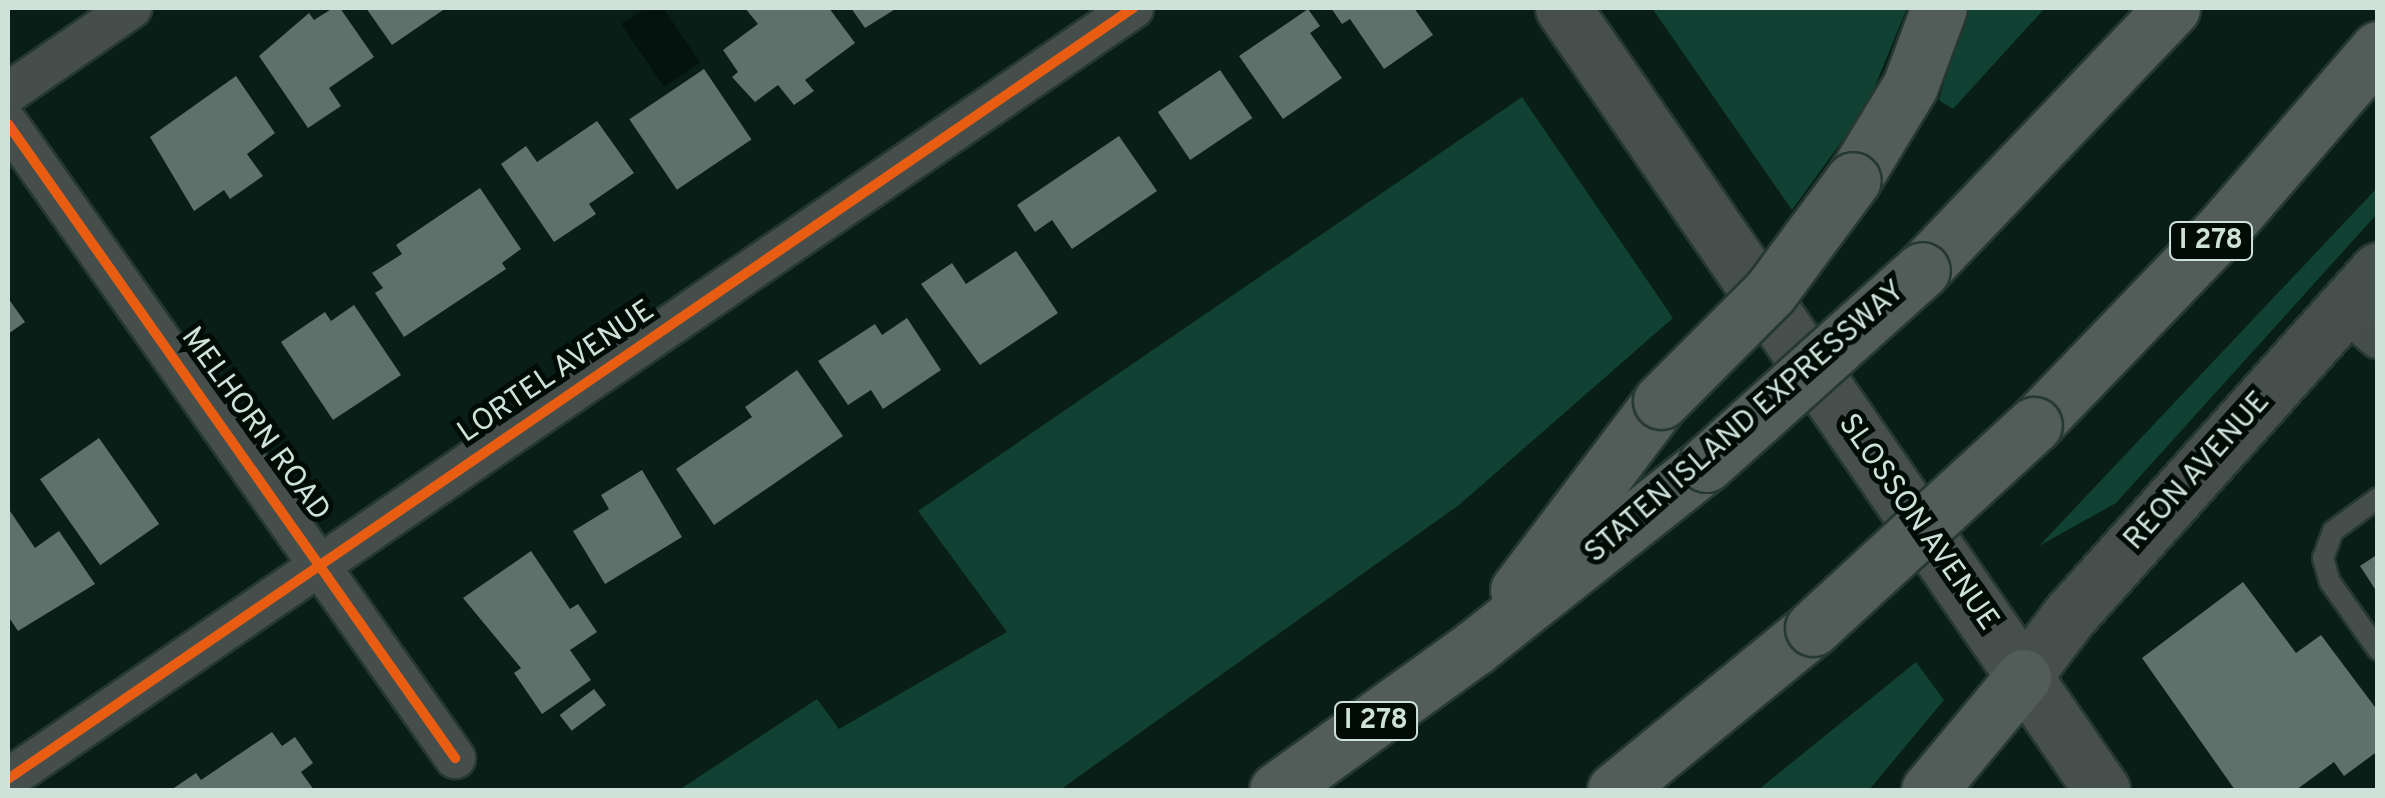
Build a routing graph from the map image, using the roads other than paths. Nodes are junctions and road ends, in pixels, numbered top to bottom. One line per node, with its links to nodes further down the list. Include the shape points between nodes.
1 (131, 8): 7 (street)
2 (1133, 8): 11 (street, LORTEL AVENUE)
3 (1562, 8): 14 (main road, SLOSSON AVENUE)
4 (1939, 8): 12 (highway, bridge, via 1910,86 1853,180 1770,292 1661,400)
5 (2172, 8): 12 (highway, STATEN ISLAND EXPRESSWAY / I 278, bridge, via 1922,270 1706,464)
6 (2378, 49): 18 (highway, I 278, bridge, via 2232,219 2034,425 1812,628)
7 (8, 93)
8 (8, 124): 11 (street, MELHORN ROAD)
9 (2366, 306): 14 (main road, REON AVENUE, via 2069,616)
10 (2378, 498): 13 (lane, via 2333,531 2323,558 2330,582)
11 (322, 565): 15 (street, MELHORN ROAD); 16 (street, LORTEL AVENUE)
12 (1474, 648): 17 (highway, STATEN ISLAND EXPRESSWAY / I 278)
13 (2378, 650)
14 (2023, 677): 19 (highway); 20 (main road, SLOSSON AVENUE)
15 (455, 758)
16 (8, 779)
17 (1277, 790)
18 (1615, 790)
19 (1929, 790)
20 (2102, 790)

